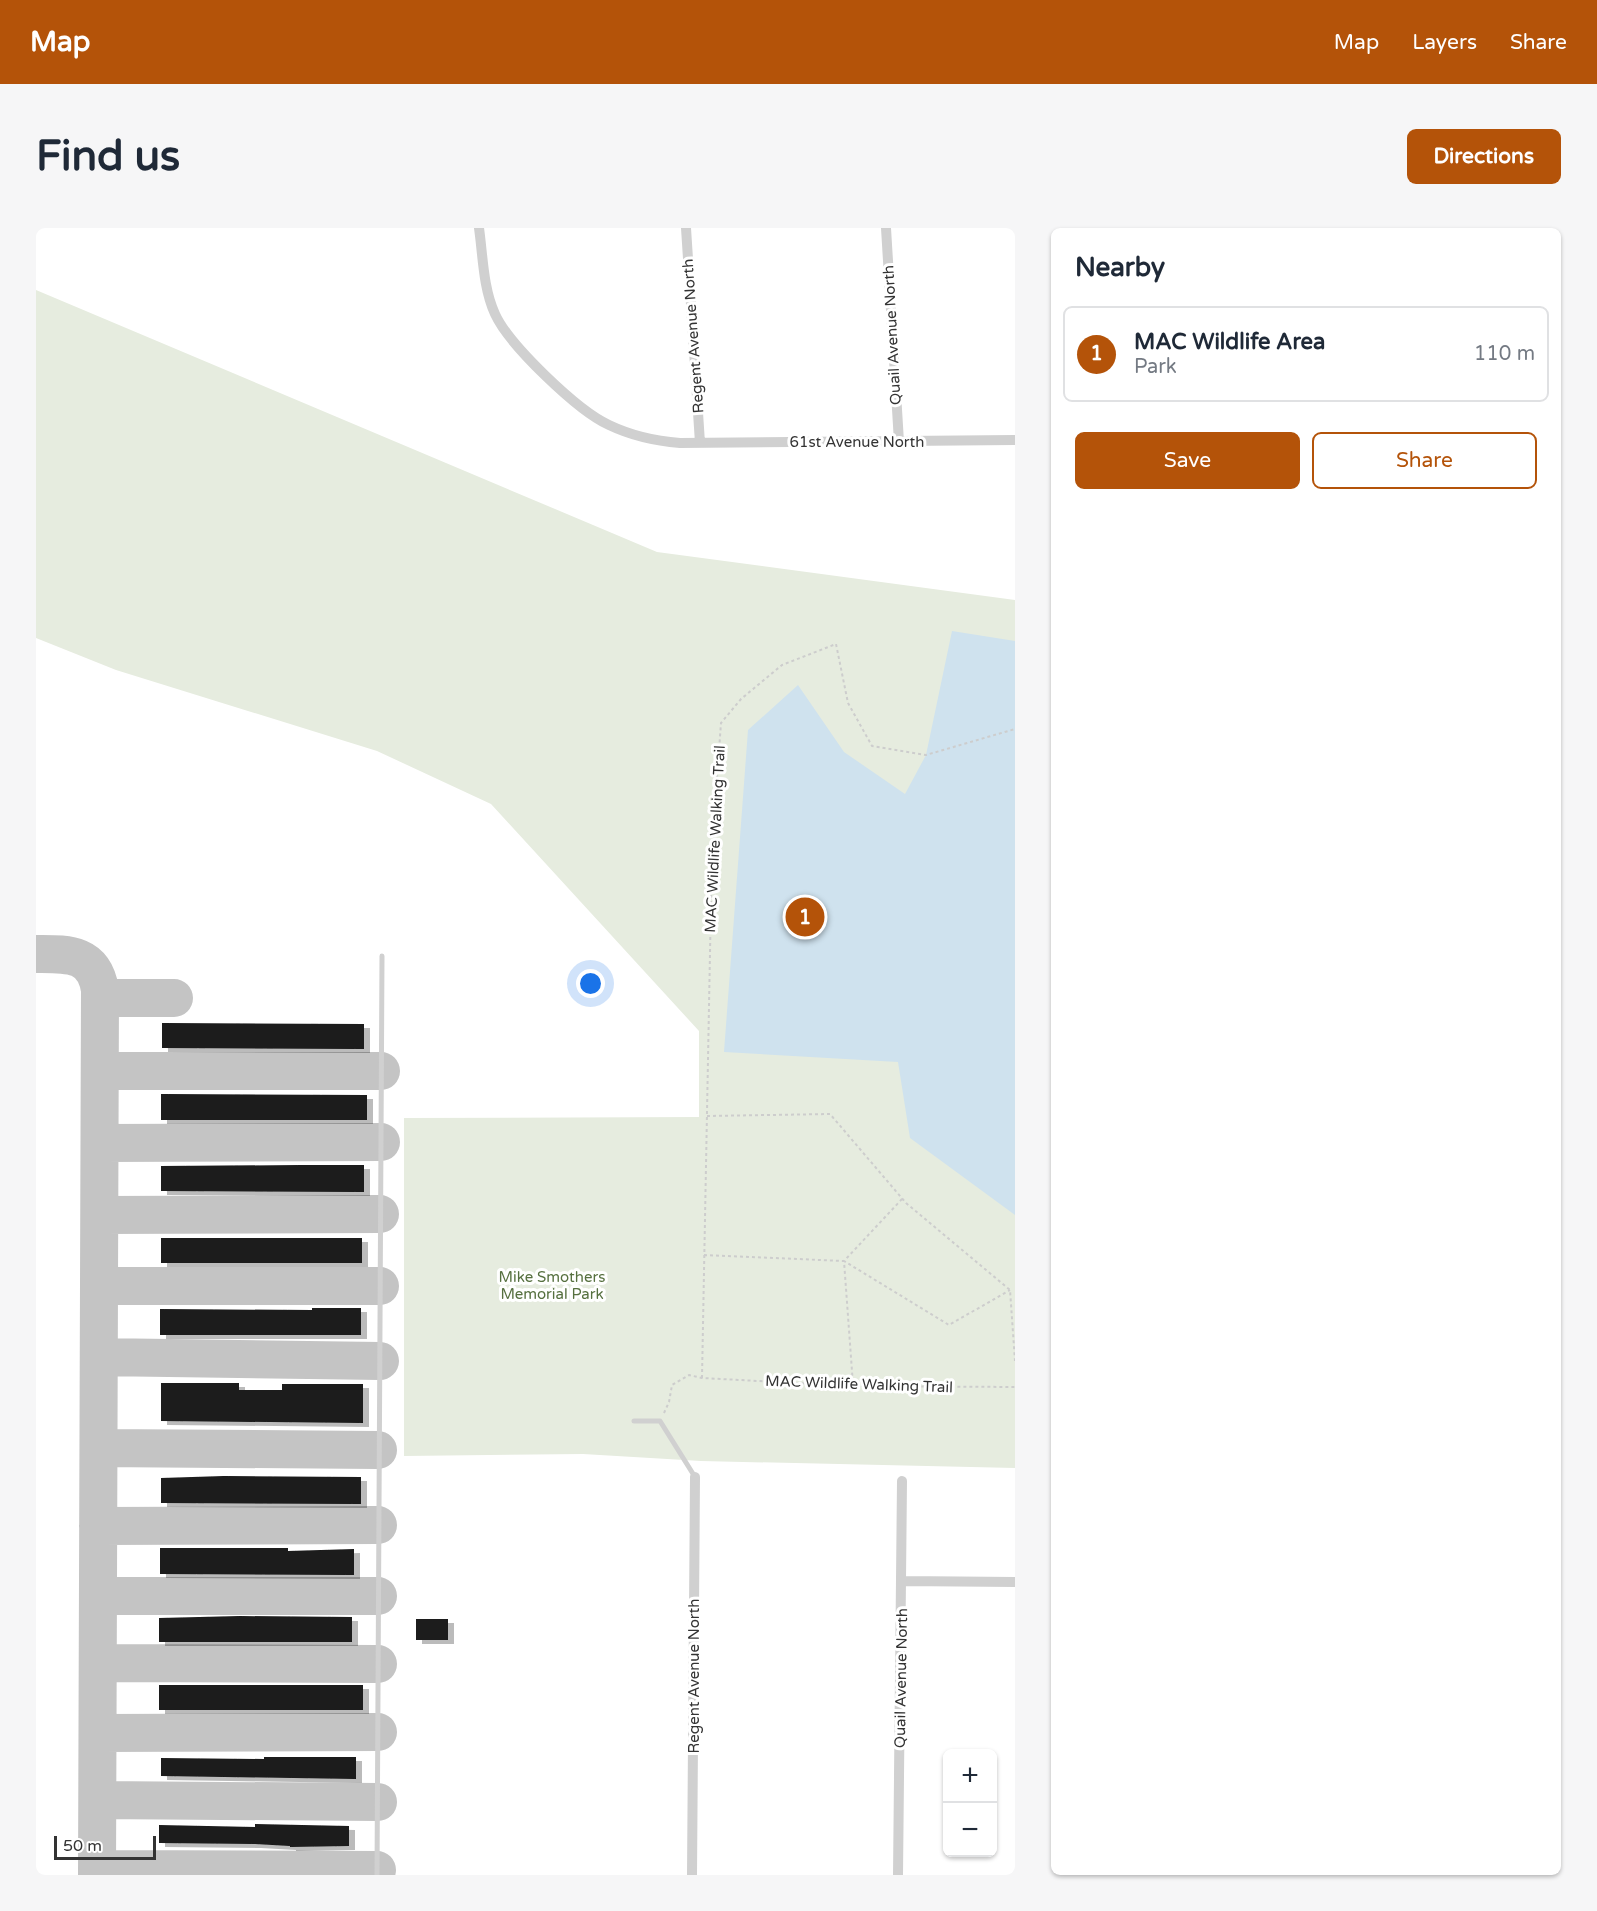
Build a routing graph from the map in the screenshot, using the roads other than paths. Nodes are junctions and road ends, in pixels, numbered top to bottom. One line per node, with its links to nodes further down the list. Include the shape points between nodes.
1 (479, 228): 6 (street, 61st Avenue North, via 488,295 495,315 532,362 586,411 608,425 656,441)
2 (686, 228): 6 (street, Regent Avenue North)
3 (886, 228): 5 (street, Quail Avenue North)
4 (1015, 440): 5 (street, 61st Avenue North)
5 (899, 442): 6 (street, 61st Avenue North)
6 (700, 443)
7 (382, 956): 13 (lane)
8 (634, 1421): 9 (lane, via 660,1421)
9 (696, 1477): 14 (street, Regent Avenue North)
10 (902, 1482): 11 (street, Quail Avenue North)
11 (902, 1581): 12 (street); 15 (street, Quail Avenue North)
12 (1015, 1582)
13 (377, 1875)
14 (692, 1875)
15 (898, 1875)

